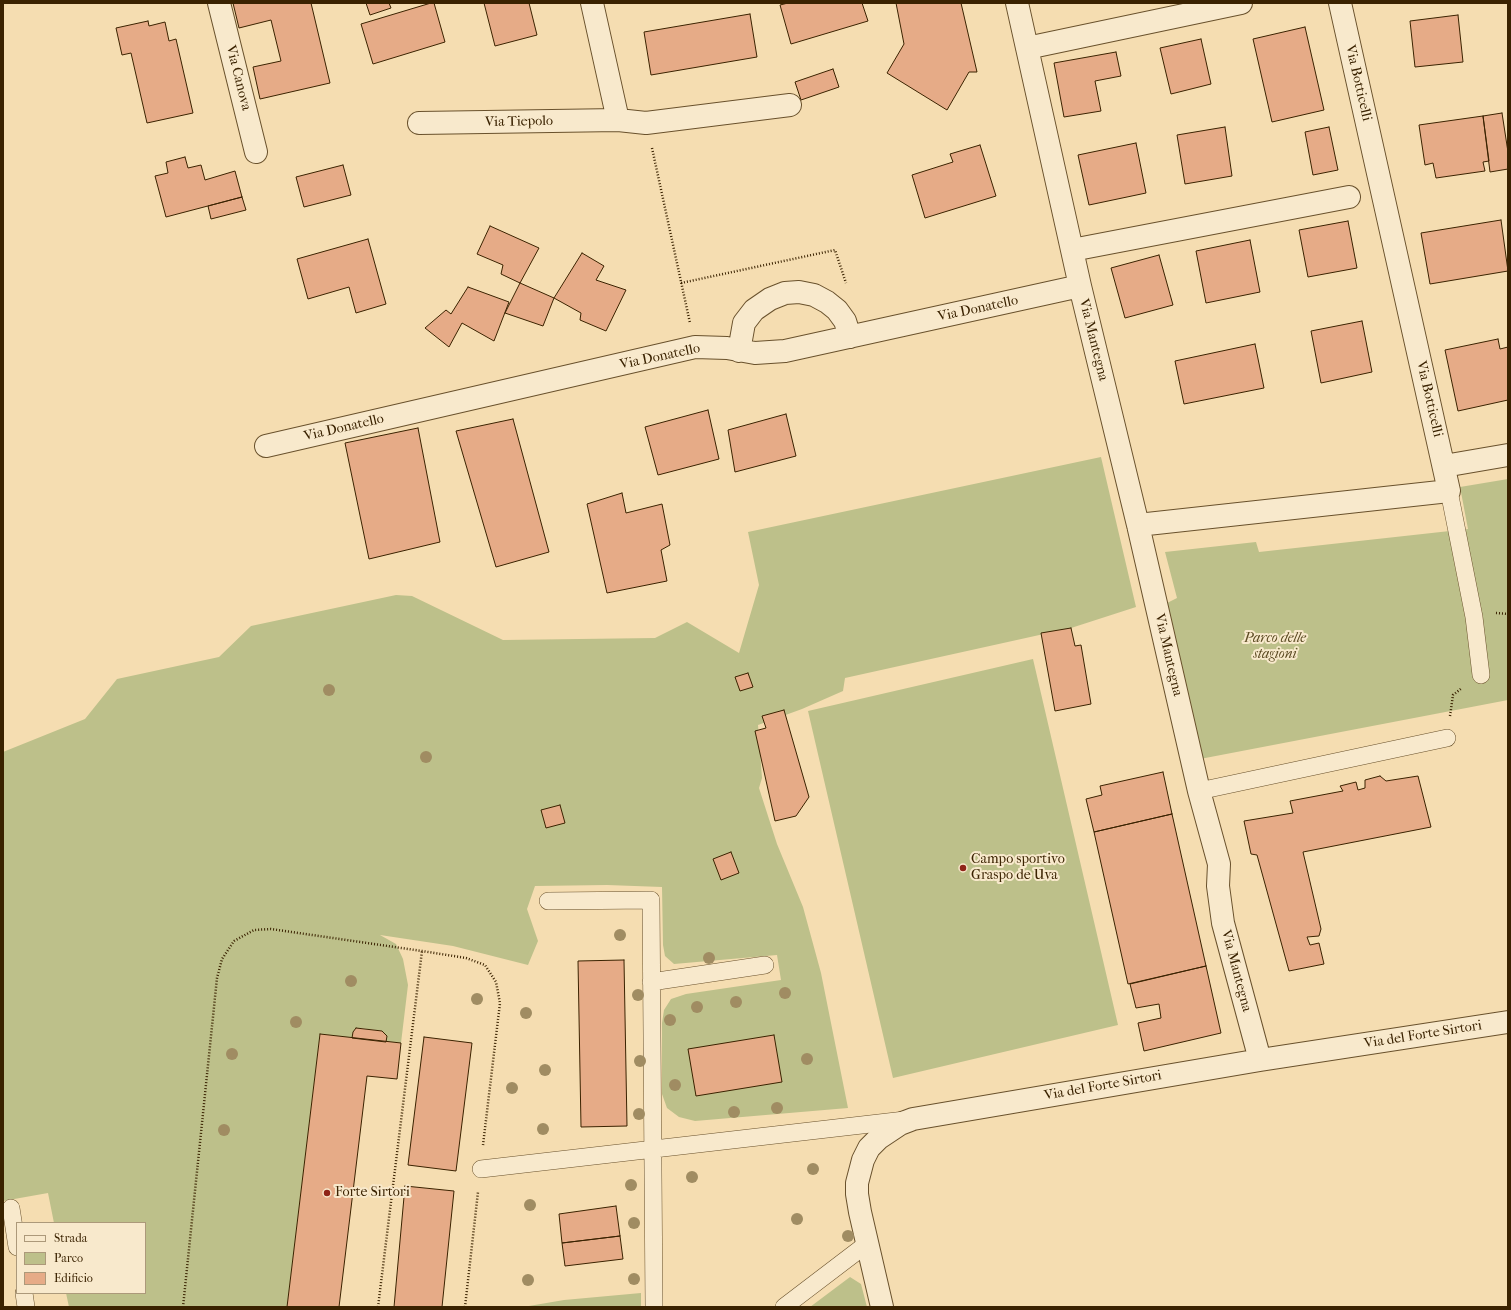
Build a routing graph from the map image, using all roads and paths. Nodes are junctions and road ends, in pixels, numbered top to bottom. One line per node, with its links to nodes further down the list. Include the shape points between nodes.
1 (219, 3): 11 (street, Via Canova)
2 (592, 3): 8 (street)
3 (1017, 3): 6 (street, Via Mantegna)
4 (1241, 3): 6 (street)
5 (1340, 3): 22 (street, Via Botticelli)
6 (1028, 48): 13 (street, Via Mantegna)
7 (790, 105): 10 (street, Via Tiepolo)
8 (618, 120): 9 (street, Via Tiepolo); 10 (street, Via Tiepolo)
9 (419, 123)
10 (646, 123): 14 (path)
11 (256, 152)
12 (1349, 197): 13 (street)
13 (1072, 250): 15 (street, Via Mantegna)
14 (681, 283): 16 (path, via 835,250); 18 (path)
15 (1080, 286): 17 (street, Via Donatello); 24 (street, Via Mantegna)
16 (847, 287)
17 (850, 337): 19 (street, Via Donatello, via 785,352); 19 (street, via 845,321 827,302 798,292 785,293 754,310 744,323)
18 (695, 347): 19 (street, Via Donatello); 20 (street, Via Donatello)
19 (739, 351)
20 (266, 446)
21 (1508, 455): 22 (street)
22 (1444, 466): 23 (street, Via Botticelli)
23 (1449, 491): 24 (street); 25 (lane, via 1474,617)
24 (1138, 526): 27 (street, Via Mantegna)
25 (1481, 675): 26 (path, via 1453,695)
26 (1447, 738): 27 (lane)
27 (1199, 791): 33 (street, Via Mantegna, via 1219,864 1218,886 1223,923)
28 (548, 901): 31 (lane, via 651,900)
29 (422, 951): 36 (path, via 466,958 484,965 496,982 500,1003); 42 (path, via 271,929 254,930 234,941 222,959 217,978); 43 (path)
30 (765, 964): 31 (lane)
31 (651, 982): 35 (lane)
32 (1508, 1022): 33 (street, Via del Forte Sirtori)
33 (1260, 1060): 34 (street, Via del Forte Sirtori)
34 (913, 1119): 35 (lane); 39 (street, Via del Forte Sirtori, via 879,1138 869,1148 863,1160 857,1194)
35 (653, 1148): 36 (lane); 45 (lane)
36 (481, 1169): 44 (path)
37 (11, 1208): 38 (lane)
38 (16, 1240)
39 (868, 1243): 46 (lane); 47 (street, Via del Forte Sirtori)
40 (24, 1294): 41 (lane)
41 (26, 1307)
42 (183, 1307)
43 (378, 1307)
44 (465, 1307)
45 (654, 1307)
46 (784, 1307)
47 (882, 1307)

